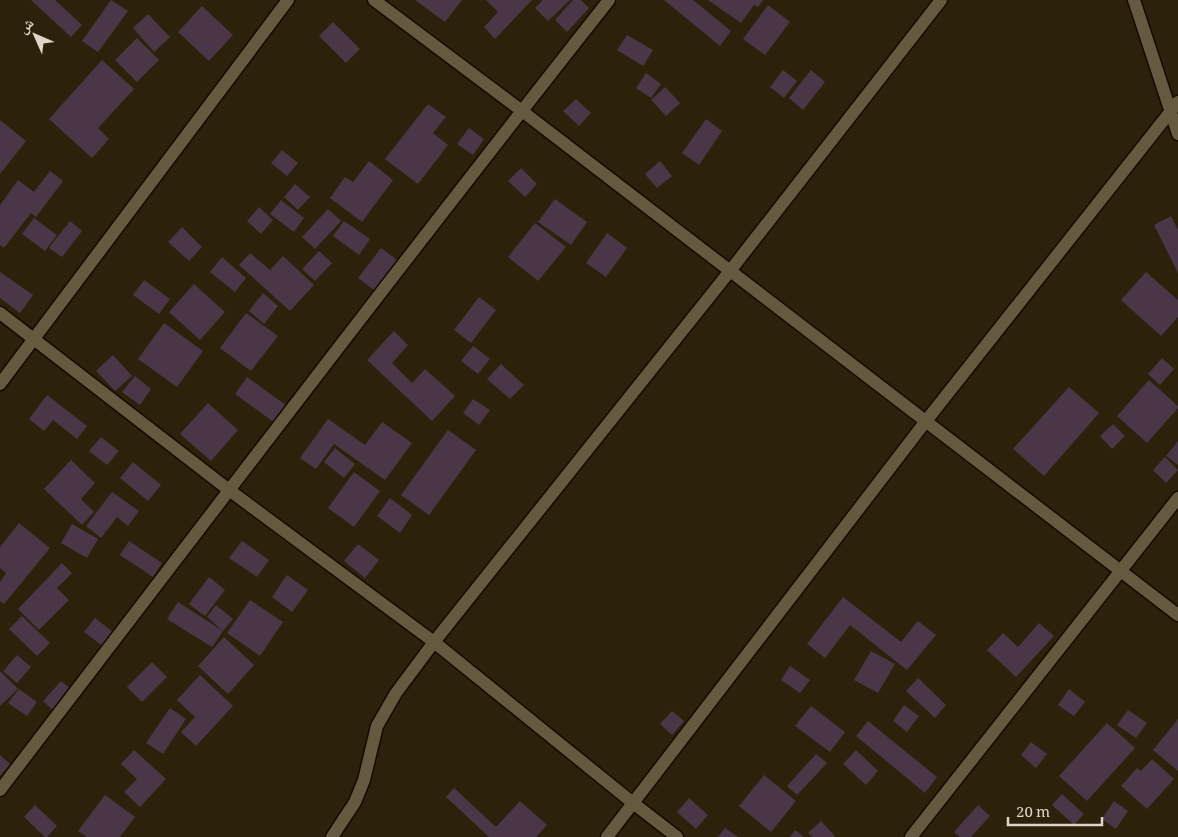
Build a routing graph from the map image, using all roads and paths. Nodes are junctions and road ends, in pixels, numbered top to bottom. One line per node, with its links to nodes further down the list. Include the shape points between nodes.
1 (288, 0): 11 (street)
2 (374, 0): 7 (street)
3 (609, 0): 7 (street)
4 (941, 0): 9 (street)
5 (1134, 0): 6 (street)
6 (1175, 106): 8 (street); 13 (street)
7 (522, 110): 9 (street); 14 (street)
8 (1178, 134)
9 (730, 271): 13 (street); 18 (street)
10 (0, 313): 11 (street)
11 (34, 339): 12 (street); 14 (street)
12 (0, 384)
13 (926, 421): 16 (street); 20 (street)
14 (230, 490): 18 (street); 19 (street)
15 (1178, 498): 16 (street)
16 (1122, 571): 17 (street); 24 (street)
17 (1178, 614)
18 (434, 642): 20 (street); 21 (street, via 396,693 377,726 364,780)
19 (0, 790)
20 (633, 803): 22 (street); 23 (street)
21 (332, 837)
22 (607, 837)
23 (678, 837)
24 (911, 837)

